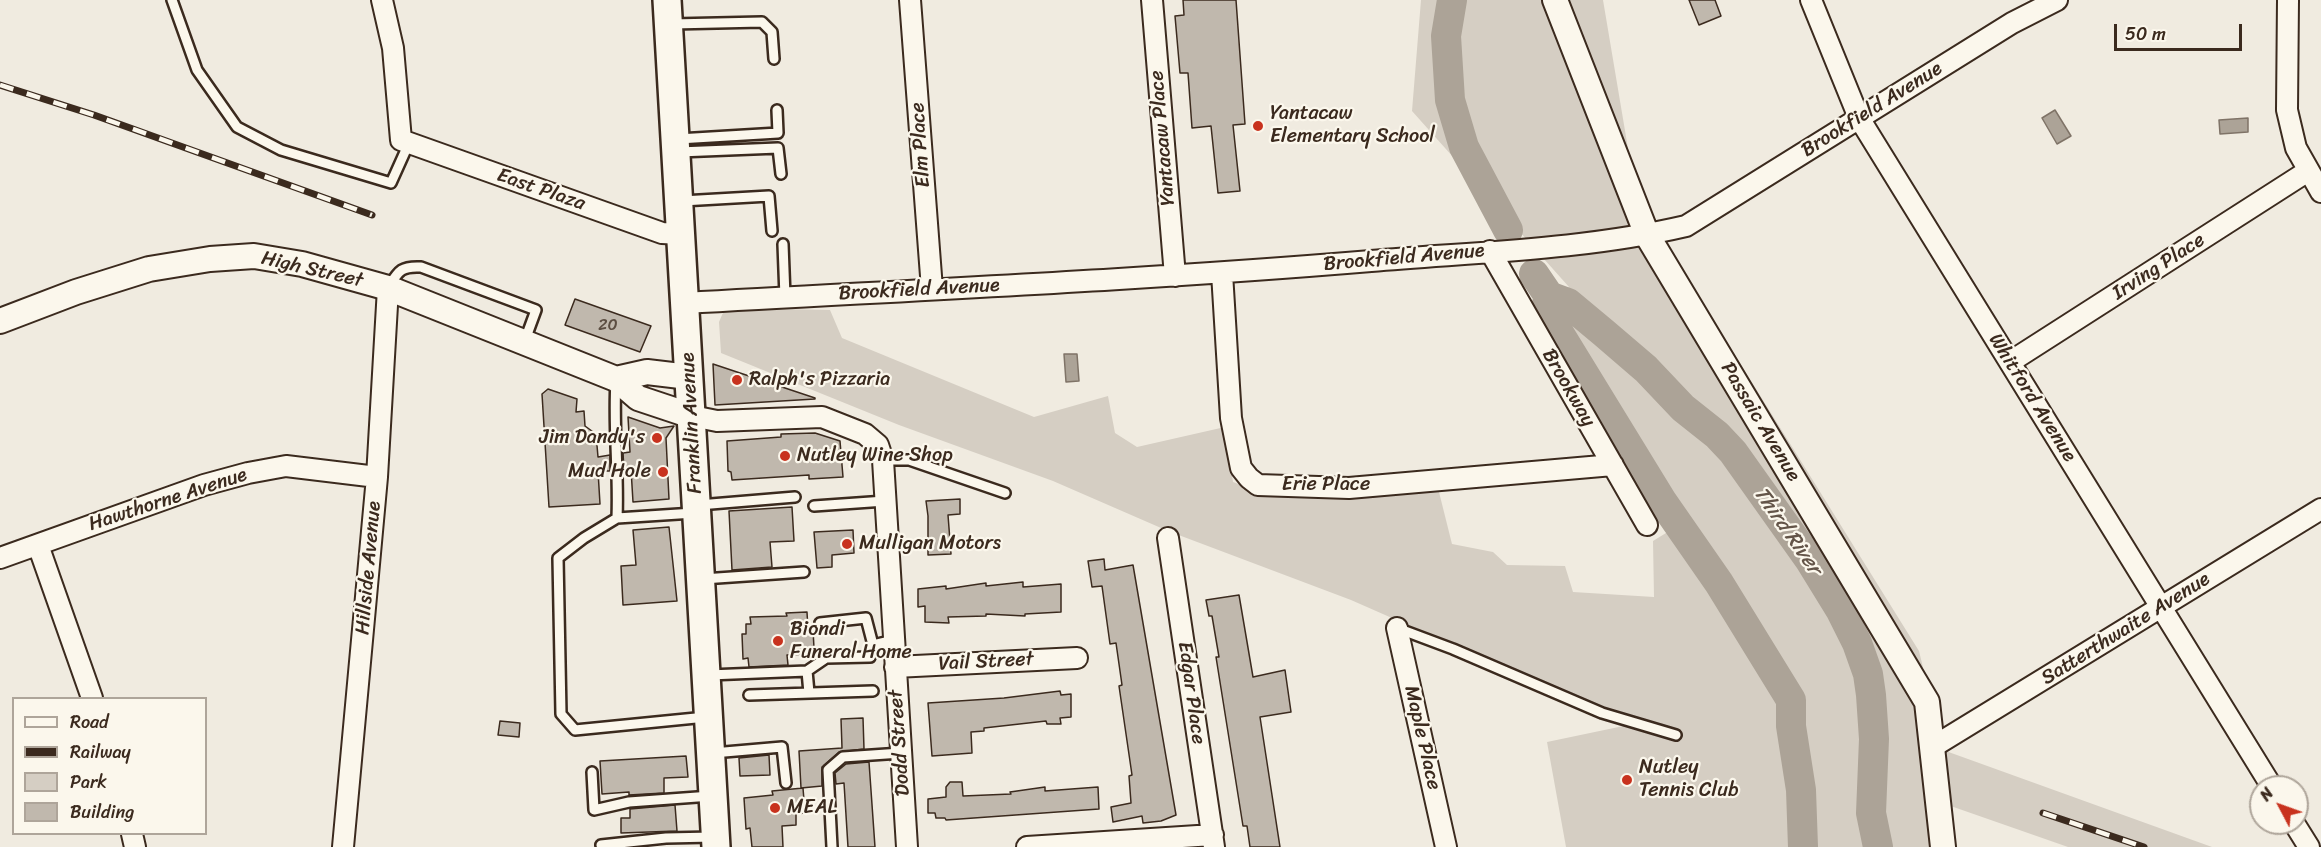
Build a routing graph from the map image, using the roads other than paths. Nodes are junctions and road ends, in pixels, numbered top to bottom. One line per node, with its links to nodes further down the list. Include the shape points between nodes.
1 (172, 0): 13 (lane, via 197,70 237,128 281,150 391,183)
2 (382, 0): 13 (street, via 393,48)
3 (910, 0): 27 (street, Elm Place)
4 (1152, 0): 25 (street, Yantacaw Place)
5 (1555, 0): 21 (street, Passaic Avenue)
6 (1811, 0): 12 (street, Whitford Avenue)
7 (2057, 0): 12 (street, Brookfield Avenue, via 2012,23)
8 (2288, 0): 15 (street, via 2287,110 2296,148)
9 (668, 12): 10 (lane, via 762,22 772,32); 14 (main road, Franklin Avenue)
10 (774, 59)
11 (777, 110): 14 (lane, via 778,134)
12 (1859, 117): 21 (street, Brookfield Avenue, via 1686,226); 32 (street, Whitford Avenue)
13 (405, 142): 20 (street, East Plaza, via 662,232)
14 (676, 146): 16 (lane, via 778,148); 18 (main road, Franklin Avenue)
15 (2308, 171): 17 (street); 32 (street, Irving Place)
16 (781, 174)
17 (2321, 192)
18 (680, 202): 19 (lane, via 769,196); 20 (main road, Franklin Avenue)
19 (772, 231)
20 (682, 234): 29 (main road, Franklin Avenue)
21 (1647, 235): 23 (street, Brookfield Avenue, via 1581,246); 67 (street, Passaic Avenue, via 1909,668 1927,702)
22 (783, 244): 28 (lane)
23 (1490, 251): 24 (street, Brookfield Avenue); 37 (street, Brookway)
24 (1222, 273): 25 (street, Brookfield Avenue); 37 (street, Erie Place, via 1231,418 1241,468 1258,485 1349,488)
25 (1175, 276): 27 (street, Brookfield Avenue)
26 (388, 288): 30 (street, High Street, via 302,264 254,256 210,259 149,269); 31 (street, High Street); 31 (lane, via 397,273 407,267 421,267 536,310); 38 (street, Hillside Avenue)
27 (932, 289): 28 (street, Brookfield Avenue)
28 (785, 297): 29 (street, Brookfield Avenue)
29 (686, 303): 33 (main road, Franklin Avenue)
30 (0, 321)
31 (524, 342): 34 (street, High Street)
32 (2010, 362): 52 (street, Whitford Avenue)
33 (689, 377): 34 (street, via 647,372); 35 (main road, Franklin Avenue)
34 (616, 379): 35 (street, High Street, via 638,398); 45 (lane, via 613,415 619,478)
35 (692, 416): 36 (street, via 717,421 822,417 865,434 878,446); 43 (main road, Franklin Avenue)
36 (883, 460): 39 (lane, via 909,460); 41 (street, Dodd Street)
37 (1613, 465): 46 (street, Brookway)
38 (377, 477): 48 (street, Hawthorne Avenue, via 286,466 248,473); 77 (street, Hillside Avenue)
39 (1005, 493)
40 (795, 497): 43 (lane)
41 (885, 501): 42 (lane); 55 (street, Dodd Street)
42 (814, 506)
43 (697, 509): 45 (lane); 51 (main road, Franklin Avenue)
44 (2321, 509): 52 (street, Satterthwaite Avenue)
45 (617, 518): 65 (lane, via 558,558 561,714 575,729)
46 (1647, 525)
47 (1168, 538): 74 (street, Edgar Place)
48 (38, 545): 49 (street, Hawthorne Avenue); 64 (street)
49 (0, 558)
50 (804, 572): 51 (lane)
51 (701, 579): 60 (main road, Franklin Avenue)
52 (2161, 607): 67 (street, Satterthwaite Avenue); 71 (street, Whitford Avenue)
53 (820, 623): 56 (lane, via 866,618)
54 (1397, 628): 66 (lane, via 1602,714); 81 (street, Maple Place)
55 (894, 640): 56 (lane); 58 (street, Dodd Street)
56 (873, 645): 59 (lane, via 870,657 826,658)
57 (1077, 658): 58 (street, Vail Street)
58 (896, 667): 69 (street, Dodd Street)
59 (807, 671): 60 (lane); 62 (lane)
60 (706, 675): 65 (main road, Franklin Avenue)
61 (873, 691): 62 (lane)
62 (809, 693): 63 (lane)
63 (749, 695)
64 (91, 697)
65 (709, 717): 68 (main road, Franklin Avenue)
66 (1676, 735)
67 (1931, 748): 82 (street, Passaic Avenue)
68 (711, 753): 72 (lane, via 782,747); 73 (main road, Franklin Avenue)
69 (901, 753): 78 (lane, via 843,757 828,771); 79 (street, Dodd Street)
70 (592, 772): 73 (lane, via 594,810 629,802)
71 (2265, 775)
72 (786, 783)
73 (713, 796): 75 (main road, Franklin Avenue)
74 (1213, 841): 80 (street)
75 (716, 842): 76 (lane, via 666,838)
76 (601, 845)
77 (343, 847)
78 (832, 847)
79 (907, 847)
80 (1027, 847)
81 (1446, 847)
82 (1943, 847)

